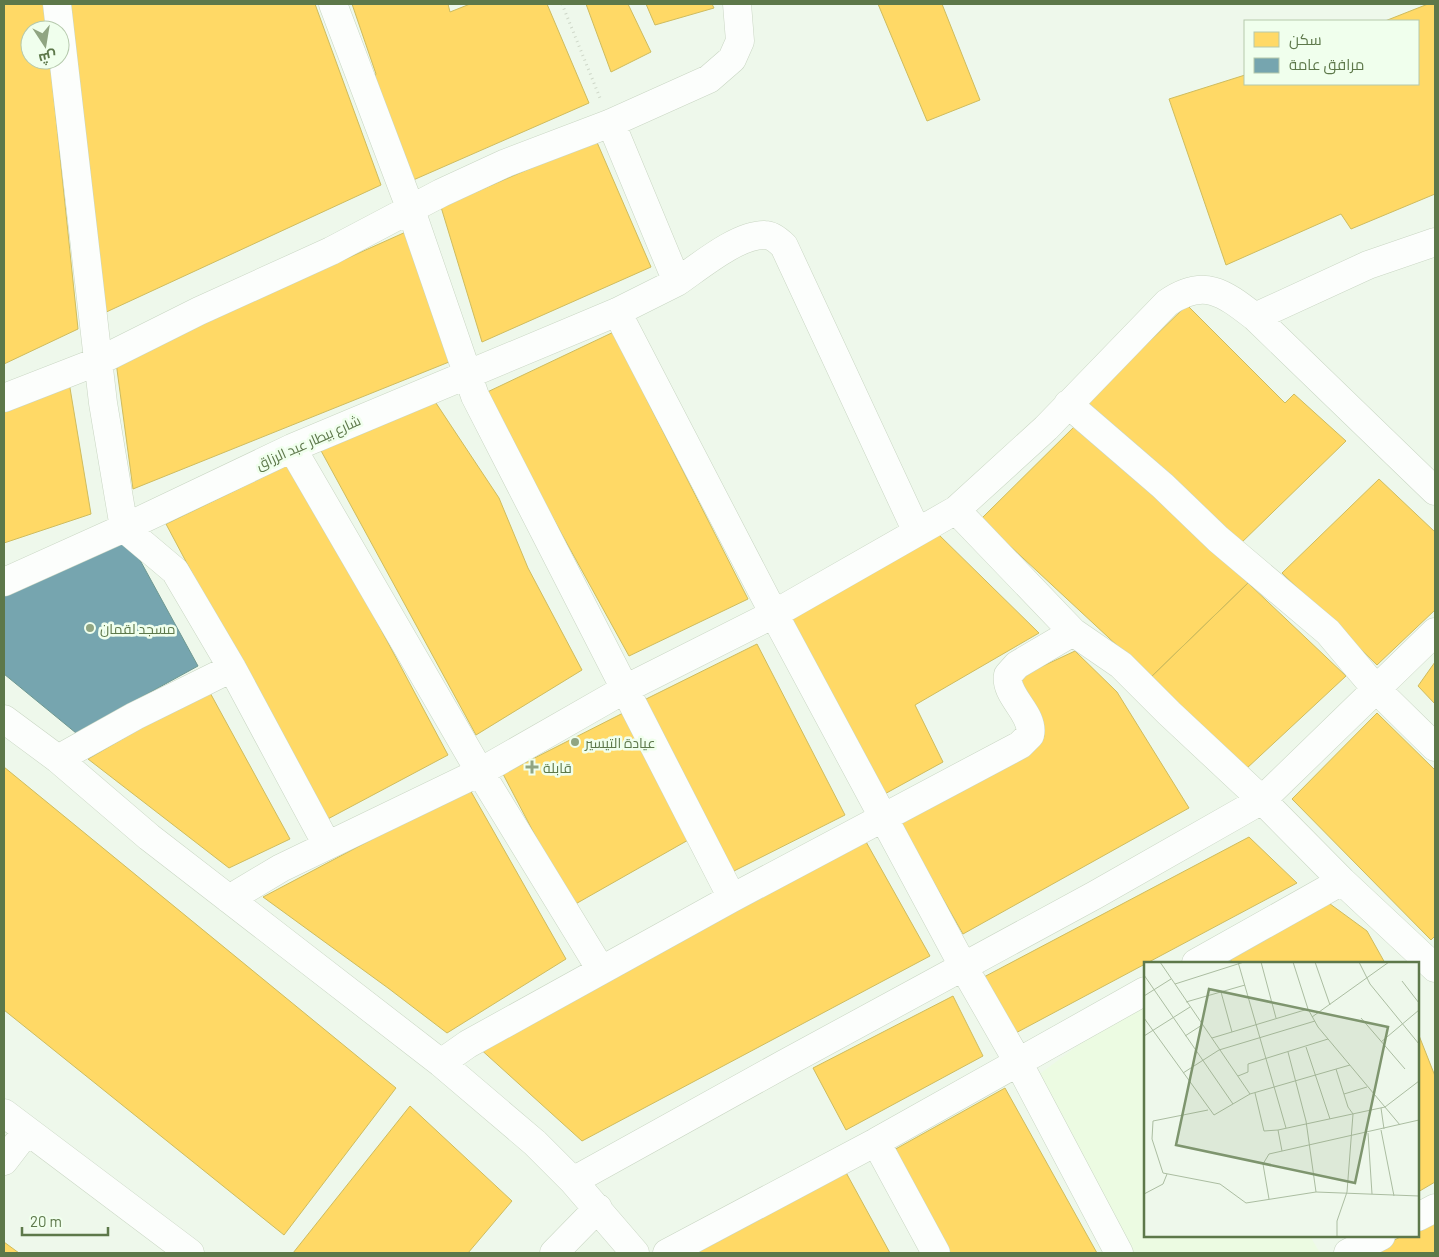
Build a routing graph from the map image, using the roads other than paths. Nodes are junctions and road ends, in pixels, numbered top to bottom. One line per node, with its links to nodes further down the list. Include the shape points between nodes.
1 (57, 4): 10 (street)
2 (333, 4): 5 (street)
3 (737, 4): 4 (street, via 740,41 732,59 709,79)
4 (611, 123): 5 (street, via 506,163); 7 (street)
5 (411, 210): 10 (street); 11 (street)
6 (1435, 242): 9 (street, via 1368,265)
7 (677, 282): 8 (street, شارع بيطار عبد الرزاق); 18 (street, شارع بيطار عبد الرزاق, via 749,238 765,235 784,246)
8 (617, 312): 11 (street, شارع بيطار عبد الرزاق); 20 (street)
9 (1255, 317): 13 (street, via 1216,291 1199,288 1177,296 1132,337); 15 (street)
10 (99, 361): 12 (street); 17 (street)
11 (466, 374): 14 (street, شارع بيطار عبد الرزاق); 24 (street)
12 (4, 398)
13 (1068, 404): 16 (street); 25 (street, via 1164,486 1218,539 1328,632)
14 (292, 448): 17 (street, شارع بيطار عبد الرزاق); 29 (street)
15 (1435, 491)
16 (956, 510): 18 (street); 21 (street)
17 (124, 528): 19 (street, شارع بيطار عبد الرزاق); 23 (street, via 175,571)
18 (917, 532): 20 (street)
19 (4, 582)
20 (774, 614): 24 (street); 31 (street)
21 (1073, 632): 30 (street, via 1121,665); 31 (street, via 1017,665 1008,675 1009,684 1030,725 1028,739)
22 (1435, 632): 25 (street)
23 (232, 668): 28 (street); 32 (street)
24 (626, 688): 29 (street); 34 (street)
25 (1376, 689): 27 (street); 30 (street)
26 (4, 719): 28 (street)
27 (1435, 747)
28 (58, 759): 35 (street, via 150,838)
29 (480, 772): 32 (street); 39 (street)
30 (1262, 800): 33 (street); 37 (street, via 1095,896)
31 (883, 817): 34 (street); 37 (street)
32 (327, 845): 35 (street)
33 (1342, 881): 36 (street); 38 (street)
34 (732, 898): 39 (street)
35 (229, 899): 42 (street)
36 (1198, 962)
37 (963, 966): 41 (street); 47 (street)
38 (1435, 968)
39 (601, 970): 42 (street, via 468,1044)
40 (1144, 992): 41 (street)
41 (1018, 1062): 45 (street); 58 (street)
42 (441, 1063): 47 (street, via 535,1143)
43 (4, 1113): 44 (street)
44 (27, 1131): 46 (street); 53 (street)
45 (876, 1142): 56 (street); 57 (street)
46 (4, 1162)
47 (573, 1181): 48 (street)
48 (598, 1208): 54 (street); 55 (street)
49 (1435, 1208): 50 (street)
50 (1419, 1216)
51 (1339, 1237): 59 (street)
52 (1380, 1237): 59 (street)
53 (190, 1253)
54 (554, 1253)
55 (635, 1253)
56 (667, 1253)
57 (936, 1253)
58 (1119, 1253)
59 (1347, 1253)

